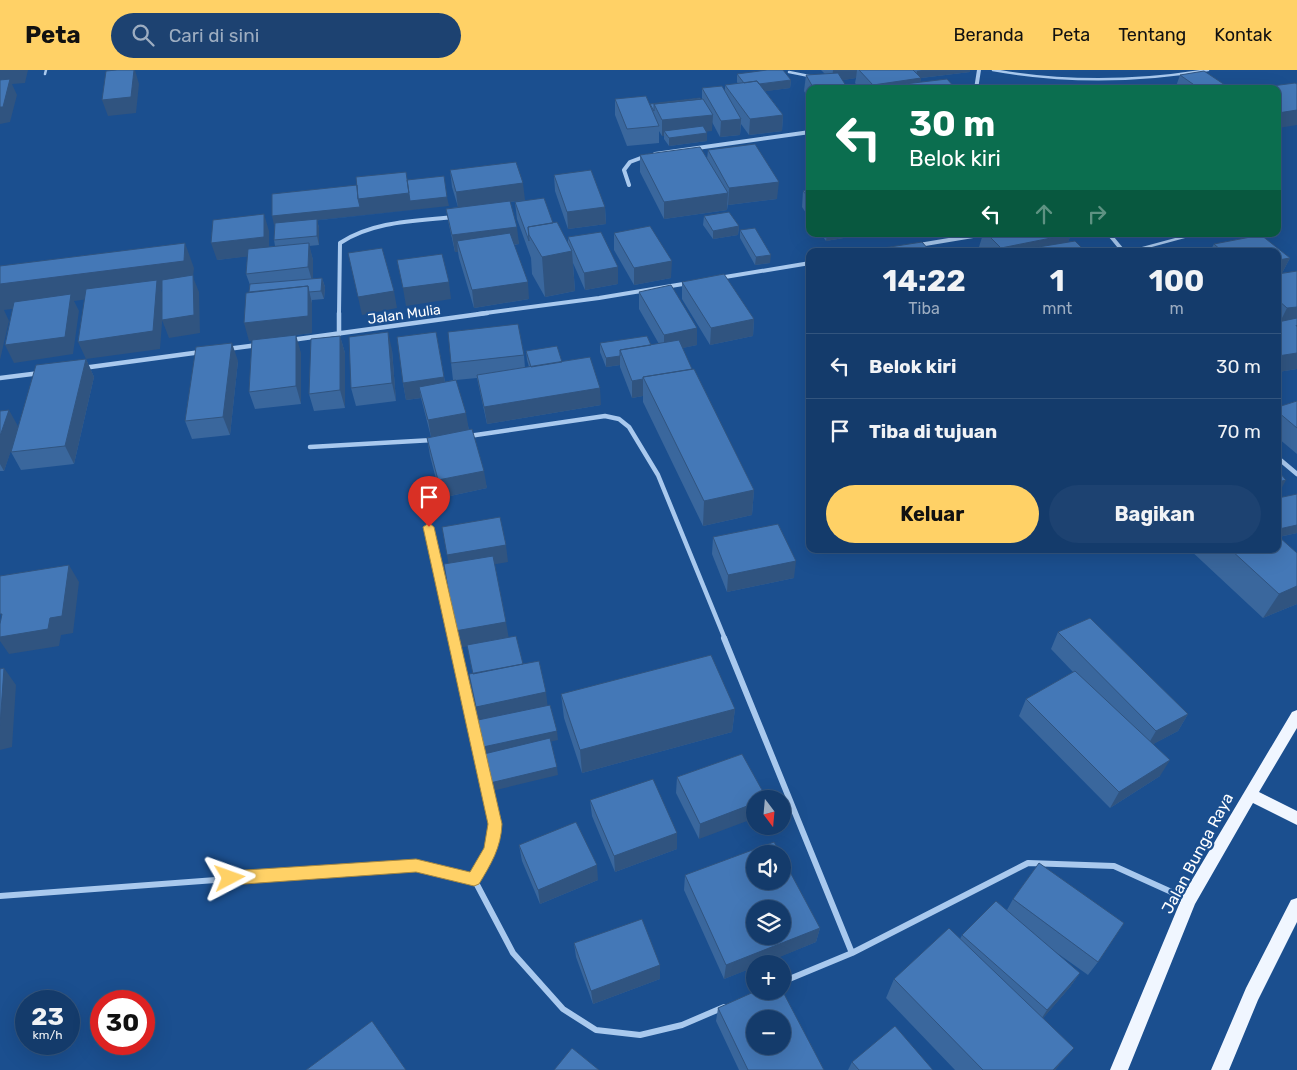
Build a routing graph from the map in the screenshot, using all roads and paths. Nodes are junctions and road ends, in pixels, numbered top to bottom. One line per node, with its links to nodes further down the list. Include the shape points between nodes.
1 (979, 70): 8 (street)
2 (993, 70): 5 (lane, via 1030,77 1084,81)
3 (1208, 70): 5 (lane)
4 (789, 72): 6 (lane)
5 (1188, 74): 7 (lane)
6 (818, 78)
7 (1195, 79)
8 (976, 85)
9 (806, 133): 10 (street, via 640,157 624,170)
10 (629, 185)
11 (459, 216): 21 (street, via 374,228 348,236 340,243)
12 (967, 237): 15 (street)
13 (1111, 237): 16 (street)
14 (1184, 237): 17 (lane)
15 (909, 246)
16 (1121, 248)
17 (1143, 248)
18 (806, 264): 19 (street)
19 (714, 279)
20 (695, 282): 21 (street, Jalan Mulia)
21 (339, 334): 22 (street, Jalan Mulia)
22 (281, 342)
23 (262, 344): 24 (street)
24 (223, 349)
25 (204, 352): 26 (street)
26 (78, 368)
27 (48, 372): 28 (street)
28 (0, 378)
29 (465, 436): 42 (street, via 606,416 619,419 629,427 658,474)
30 (436, 440): 31 (street)
31 (310, 447)
32 (1281, 461): 33 (street)
33 (1297, 474)
34 (429, 527): 38 (street, via 495,824 491,850)
35 (1297, 716): 36 (main road, Jalan Bunga Raya)
36 (1250, 794): 37 (main road); 40 (main road, Jalan Bunga Raya)
37 (1297, 818)
38 (474, 879): 39 (street, via 416,865); 44 (street, via 514,953 563,1009 596,1030 640,1035 682,1025)
39 (0, 896)
40 (1189, 900): 42 (street, via 1114,866 1028,863); 45 (main road, Jalan Bunga Raya)
41 (1297, 905): 46 (main road, via 1252,994)
42 (852, 953): 43 (street)
43 (791, 978)
44 (735, 1002)
45 (1118, 1070)
46 (1220, 1070)

